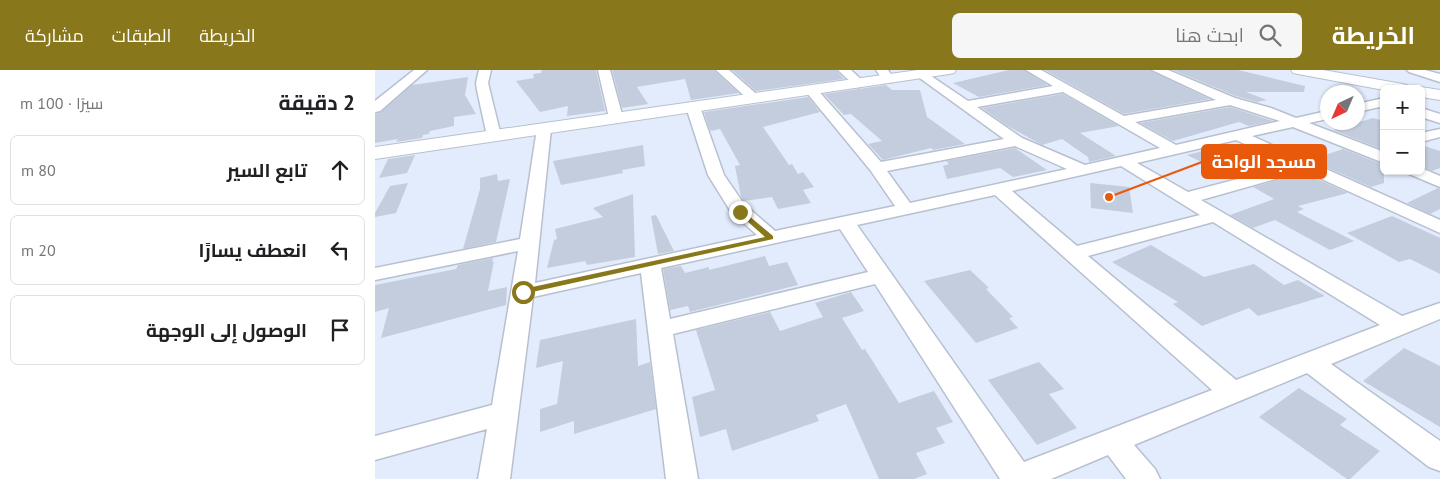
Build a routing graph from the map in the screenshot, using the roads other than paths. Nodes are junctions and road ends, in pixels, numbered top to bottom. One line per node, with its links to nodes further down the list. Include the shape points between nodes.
1 (435, 70): 10 (street)
2 (485, 70): 38 (street, via 483,90)
3 (604, 70): 32 (street)
4 (722, 70): 23 (street)
5 (844, 70): 15 (street)
6 (949, 70): 13 (street)
7 (1033, 70): 17 (street)
8 (1158, 70): 24 (street)
9 (1413, 70): 14 (street)
10 (419, 71): 29 (street)
11 (1315, 71): 16 (street)
12 (885, 74): 13 (street); 15 (street)
13 (921, 74): 26 (street)
14 (1440, 78)
15 (859, 83): 19 (street)
16 (1383, 85)
17 (1065, 88): 26 (street); 34 (street)
18 (1440, 88): 20 (street)
19 (811, 90): 23 (street); 49 (street)
20 (1425, 92)
21 (1425, 93): 22 (street)
22 (1440, 95)
23 (755, 98): 28 (street)
24 (1230, 102): 34 (street); 35 (street, via 1266,111)
25 (1380, 103): 27 (street)
26 (965, 104): 41 (street)
27 (1365, 106)
28 (693, 107): 32 (street); 59 (street, via 716,174 725,190 737,208)
29 (375, 108)
30 (1425, 113): 33 (street)
31 (1320, 117): 35 (street)
32 (616, 118): 36 (street)
33 (1440, 119)
34 (1123, 120): 43 (street)
35 (1295, 123): 39 (street); 44 (street)
36 (544, 129): 38 (street); 60 (street)
37 (1440, 133): 40 (street)
38 (494, 136): 45 (street)
39 (1241, 136): 43 (street); 48 (street)
40 (1425, 137)
41 (1017, 141): 49 (street); 50 (street)
42 (1380, 148): 44 (street)
43 (1174, 150): 47 (street)
44 (1365, 151): 46 (street)
45 (375, 153)
46 (1380, 157)
47 (1125, 162): 50 (street); 54 (street)
48 (1305, 166): 54 (street); 58 (street)
49 (877, 168): 55 (street)
50 (1083, 170): 53 (street)
51 (1424, 175): 52 (street)
52 (1440, 182)
53 (999, 189): 55 (street); 61 (street)
54 (1187, 198): 56 (street)
55 (905, 208): 57 (street)
56 (1216, 216): 61 (street); 67 (street)
57 (845, 222): 59 (street); 64 (street)
58 (1440, 227)
59 (771, 238): 62 (street)
60 (529, 243): 63 (street); 65 (street)
61 (1071, 254): 70 (street)
62 (650, 263): 65 (street); 68 (street)
63 (375, 274)
64 (880, 276): 68 (street); 77 (street)
65 (523, 292): 71 (street)
66 (1440, 310): 67 (street)
67 (1400, 326): 69 (street)
68 (661, 329): 76 (street)
69 (1310, 362): 70 (street); 74 (street)
70 (1233, 393): 72 (street)
71 (504, 413): 73 (street); 75 (street)
72 (1113, 440): 77 (street); 78 (street)
73 (376, 451)
74 (1440, 458)
75 (494, 479)
76 (682, 479)
77 (1017, 479)
78 (1144, 479)

